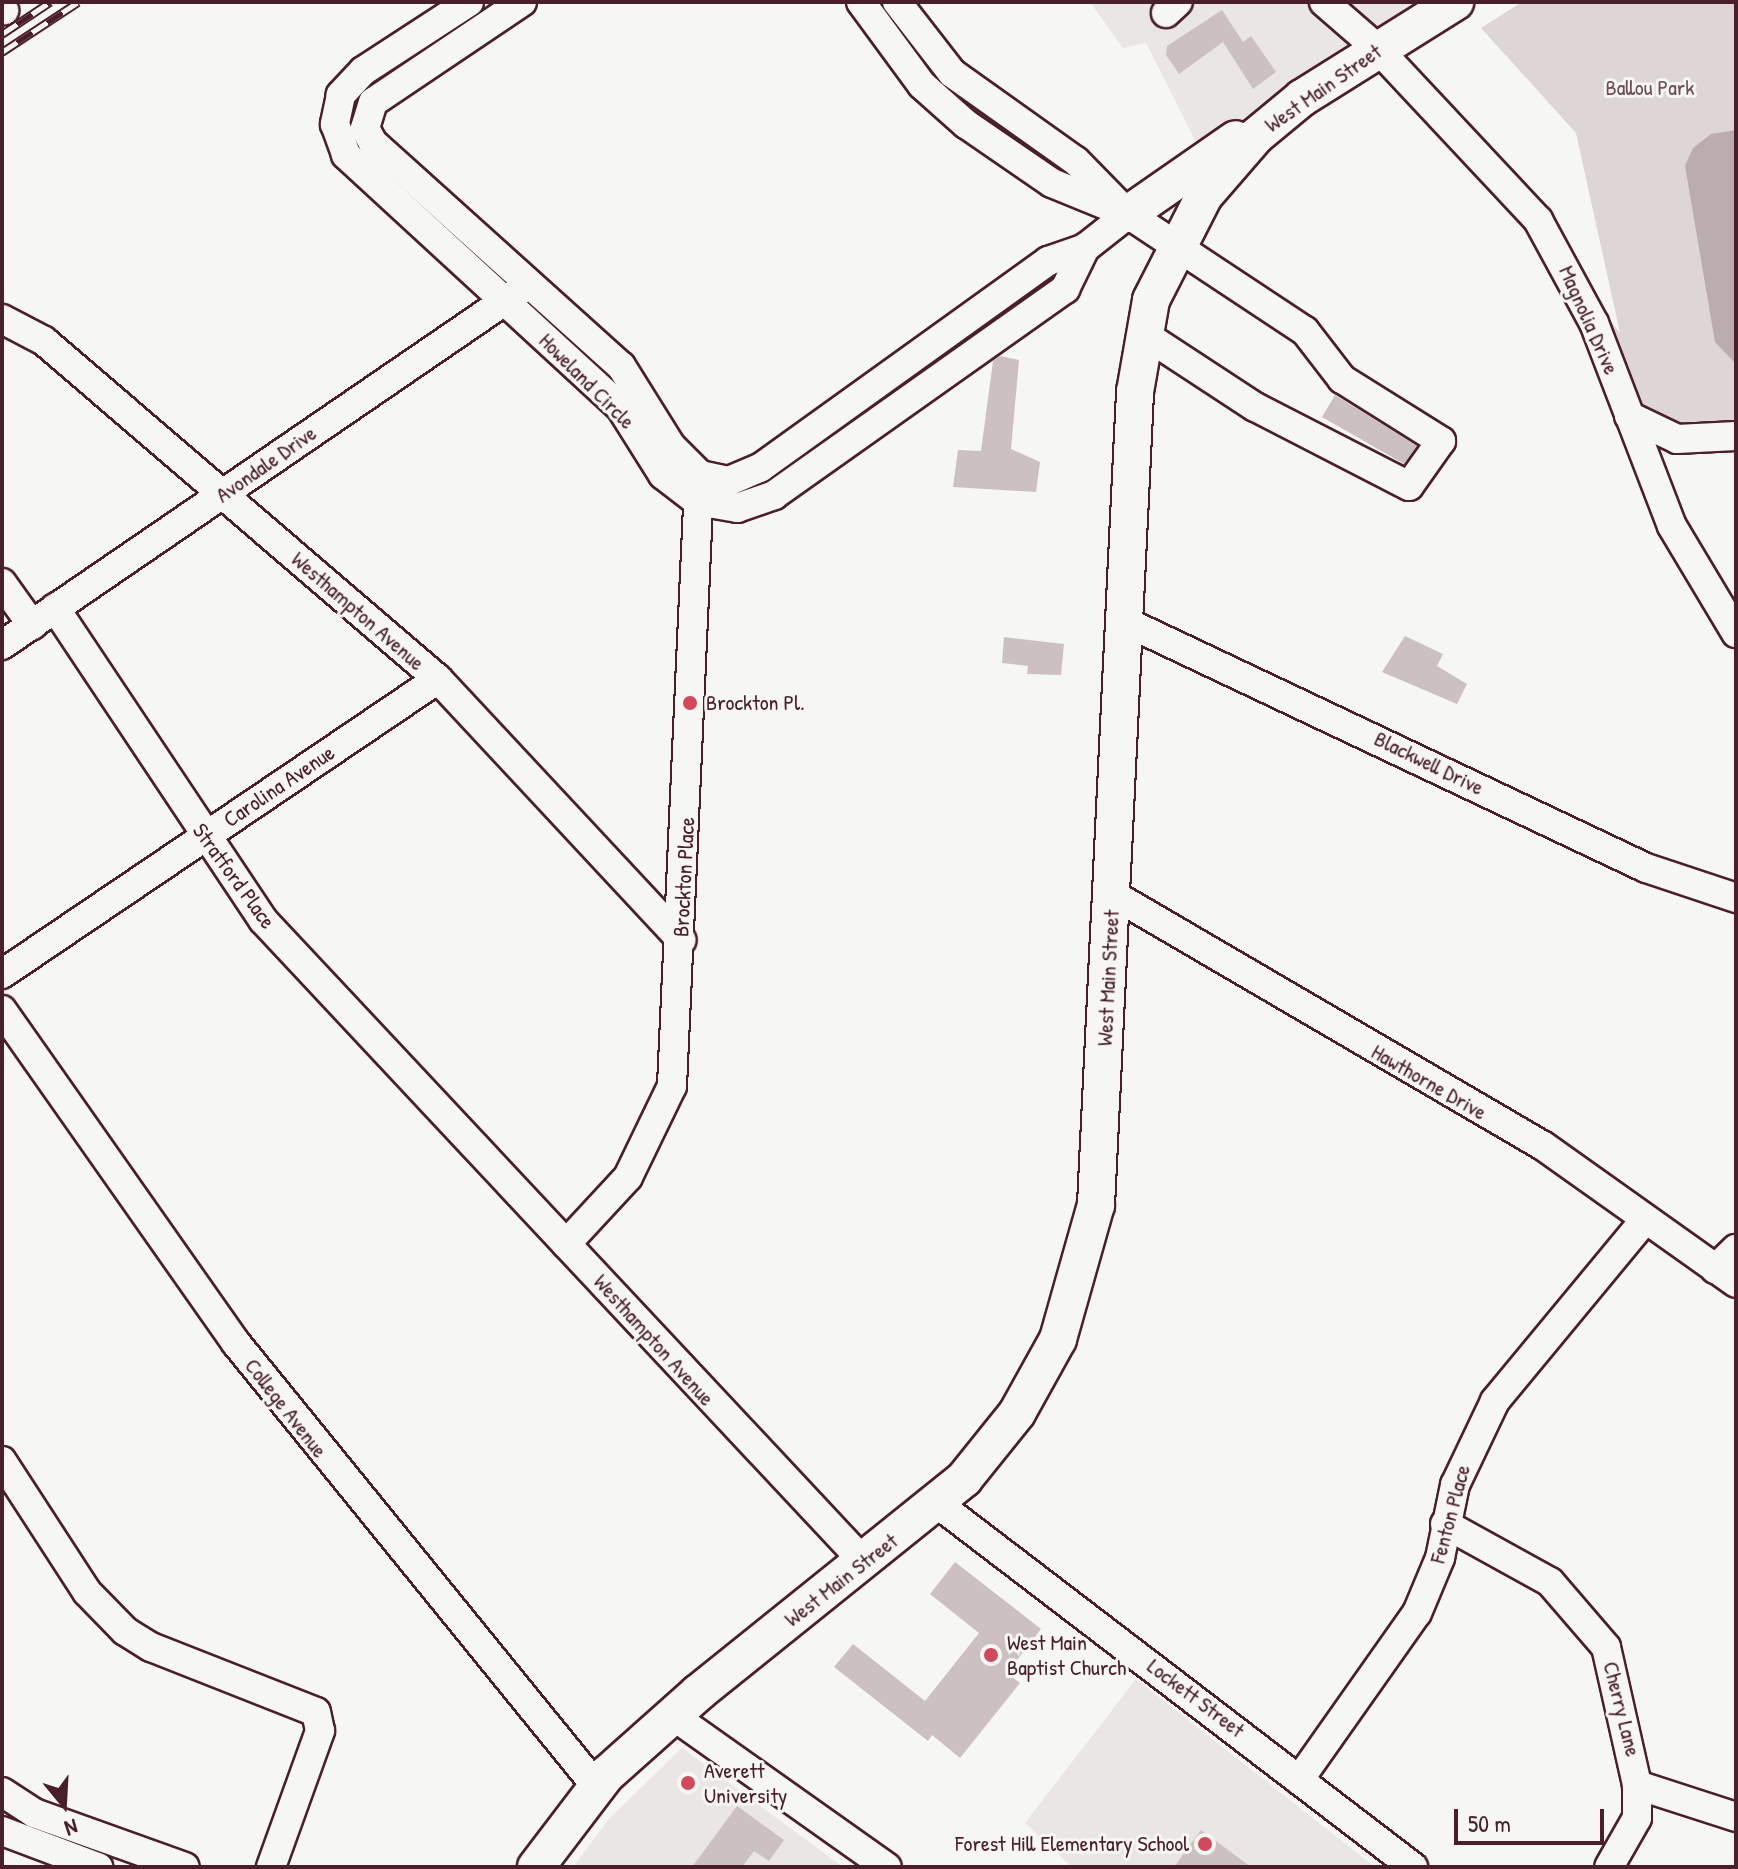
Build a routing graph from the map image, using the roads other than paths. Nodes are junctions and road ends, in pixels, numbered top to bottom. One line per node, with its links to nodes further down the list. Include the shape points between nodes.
1 (469, 2): 6 (street, Howeland Circle)
2 (522, 2): 8 (street, Howeland Circle)
3 (1324, 2): 7 (street, Magnolia Drive)
4 (1455, 2): 7 (main road, West Main Street)
5 (880, 6): 9 (street); 11 (street, via 922,85)
6 (402, 46): 8 (street); 13 (street, Howeland Circle, via 363,71 336,109 346,155)
7 (1377, 48): 10 (main road, West Main Street); 23 (street, Magnolia Drive, via 1538,220 1594,323)
8 (419, 71): 12 (street, Howeland Circle, via 373,102 364,118 369,137)
9 (973, 91): 11 (street); 14 (street, via 1076,161)
10 (1302, 98): 14 (main road); 15 (main road, West Main Street, via 1226,168)
11 (951, 112): 14 (street, via 1052,183)
12 (413, 178): 13 (street); 17 (street, Howeland Circle)
13 (388, 197): 18 (street, Howeland Circle)
14 (1128, 214): 15 (street); 16 (street, Howeland Circle)
15 (1175, 245): 20 (main road, West Main Street); 20 (street, via 1305,331 1342,379 1441,441 1409,486 1255,407)
16 (1085, 248): 21 (street, Howeland Circle, via 1048,261); 22 (street, Howeland Circle, via 1065,289)
17 (531, 283): 18 (street, Avondale Drive); 25 (street, Howeland Circle, via 621,366)
18 (505, 301): 25 (street, Howeland Circle, via 621,408 663,475); 26 (street, Avondale Drive)
19 (2, 319): 26 (street, Westhampton Avenue, via 44,341)
20 (1142, 333): 29 (main road, West Main Street)
21 (904, 365): 22 (street); 25 (street, Howeland Circle, via 743,478)
22 (922, 390): 25 (street, Howeland Circle, via 756,504 737,508)
23 (1629, 416): 24 (street, via 1686,440); 31 (street, Magnolia Drive, via 1694,573)
24 (1736, 436)
25 (698, 488): 37 (street, Brockton Place)
26 (223, 493): 28 (street, Avondale Drive); 33 (street, Westhampton Avenue)
27 (2, 583): 30 (street)
28 (55, 608): 30 (street, Avondale Drive); 34 (street, Stratford Place)
29 (1124, 621): 35 (main road, West Main Street); 36 (street, Blackwell Drive, via 1646,868)
30 (32, 625): 32 (street, Avondale Drive)
31 (1736, 633)
32 (2, 645)
33 (438, 679): 34 (street, Carolina Avenue); 37 (street, Westhampton Avenue)
34 (203, 837): 38 (street, Carolina Avenue); 40 (street, Stratford Place, via 263,920)
35 (1112, 894): 41 (street, Hawthorne Drive, via 1542,1145); 46 (main road, West Main Street, via 1096,1205 1075,1296 1017,1413)
36 (1736, 898)
37 (681, 940): 42 (street, Brockton Place, via 678,1046 664,1113 628,1177)
38 (2, 974)
39 (2, 1010): 52 (street, College Avenue, via 246,1356)
40 (447, 1116): 42 (street, Westhampton Avenue)
41 (1644, 1221): 44 (street, Hawthorne Drive); 47 (street, Fenton Place, via 1495,1401 1474,1436)
42 (566, 1244): 48 (street, Westhampton Avenue)
43 (1736, 1249): 44 (street)
44 (1725, 1276)
45 (2, 1461): 60 (street, via 87,1592 125,1631 151,1647 316,1712 320,1731)
46 (938, 1504): 48 (main road, West Main Street); 50 (street, Lockett Street)
47 (1445, 1524): 50 (street, Fenton Place, via 1440,1558 1417,1613); 51 (street, Cherry Lane, via 1550,1582 1596,1631 1616,1677)
48 (863, 1561): 49 (main road, West Main Street)
49 (672, 1715): 52 (main road, West Main Street); 62 (street)
50 (1299, 1780): 63 (street, Lockett Street)
51 (1637, 1785): 54 (street, Cherry Lane); 64 (street, Cherry Lane, via 1637,1818)
52 (596, 1786): 61 (main road, West Main Street)
53 (2, 1792): 56 (street)
54 (1736, 1817)
55 (2, 1831): 58 (street)
56 (113, 1855): 57 (street)
57 (150, 1861): 59 (street)
58 (98, 1867)
59 (185, 1867)
60 (271, 1867)
61 (536, 1867)
62 (887, 1867)
63 (1413, 1867)
64 (1609, 1867)

